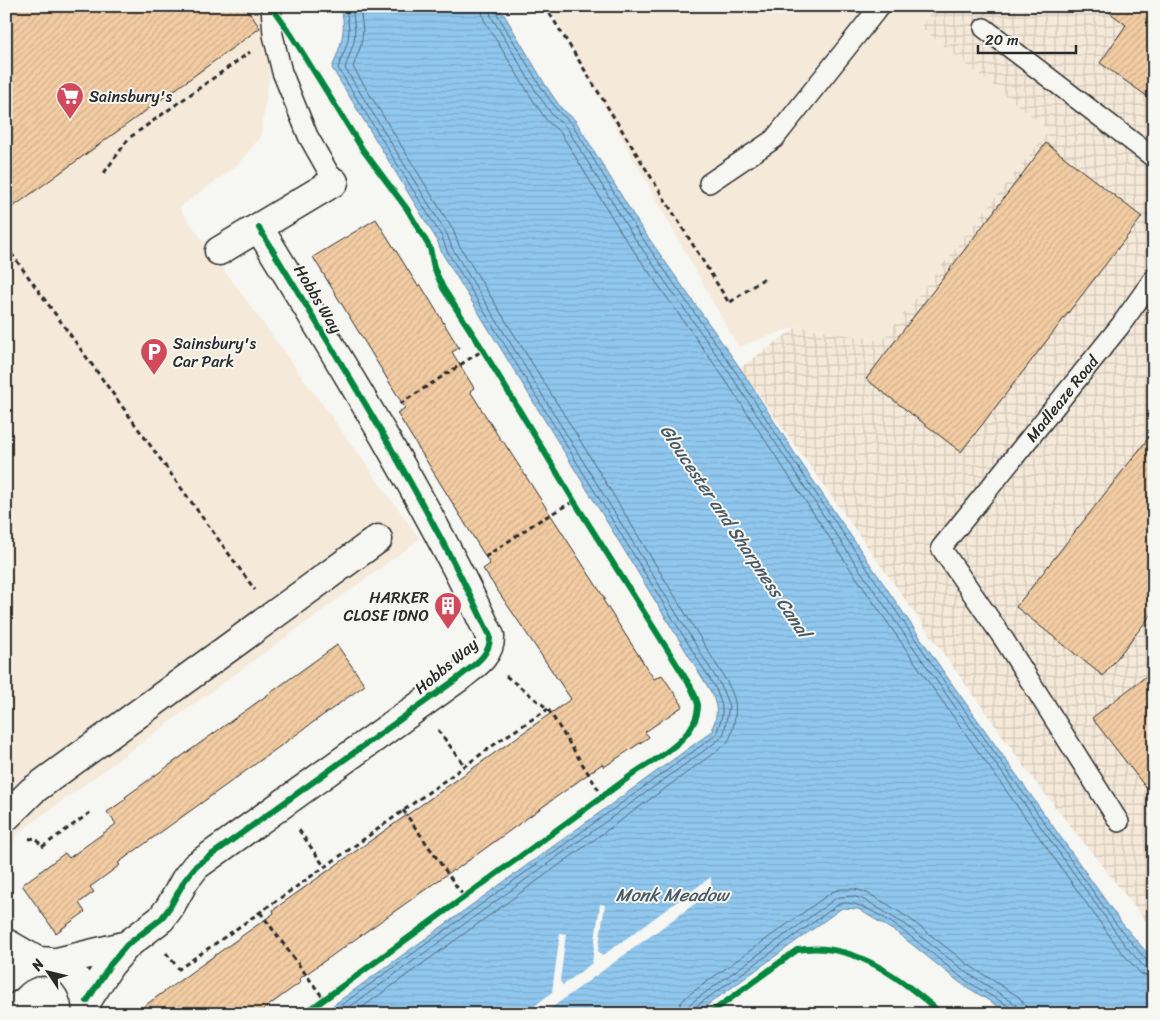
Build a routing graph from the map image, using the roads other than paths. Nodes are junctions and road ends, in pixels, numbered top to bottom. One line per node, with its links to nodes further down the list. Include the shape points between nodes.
1 (271, 6): 5 (lane, via 282,72 308,136)
2 (880, 6): 6 (lane, via 774,139)
3 (984, 28): 4 (lane)
4 (1154, 158)
5 (334, 182): 7 (street)
6 (709, 183)
7 (259, 228): 8 (street); 16 (street, Hobbs Way, via 376,420 460,575 490,636 491,646 483,658 420,705 196,866 161,919)
8 (220, 251)
9 (1154, 278): 14 (lane, Madleaze Road, via 1120,326 941,548 1003,638)
10 (378, 539): 11 (street)
11 (32, 791): 12 (street); 13 (street)
12 (6, 800)
13 (6, 818)
14 (1119, 822)
15 (6, 943): 17 (street)
16 (127, 945): 17 (street, Hobbs Way); 19 (street, Hobbs Way, via 110,965)
17 (46, 962): 18 (street, Hobbs Way, via 25,964); 19 (street, via 65,968 76,976 83,988)
18 (6, 978)
19 (87, 1007)

